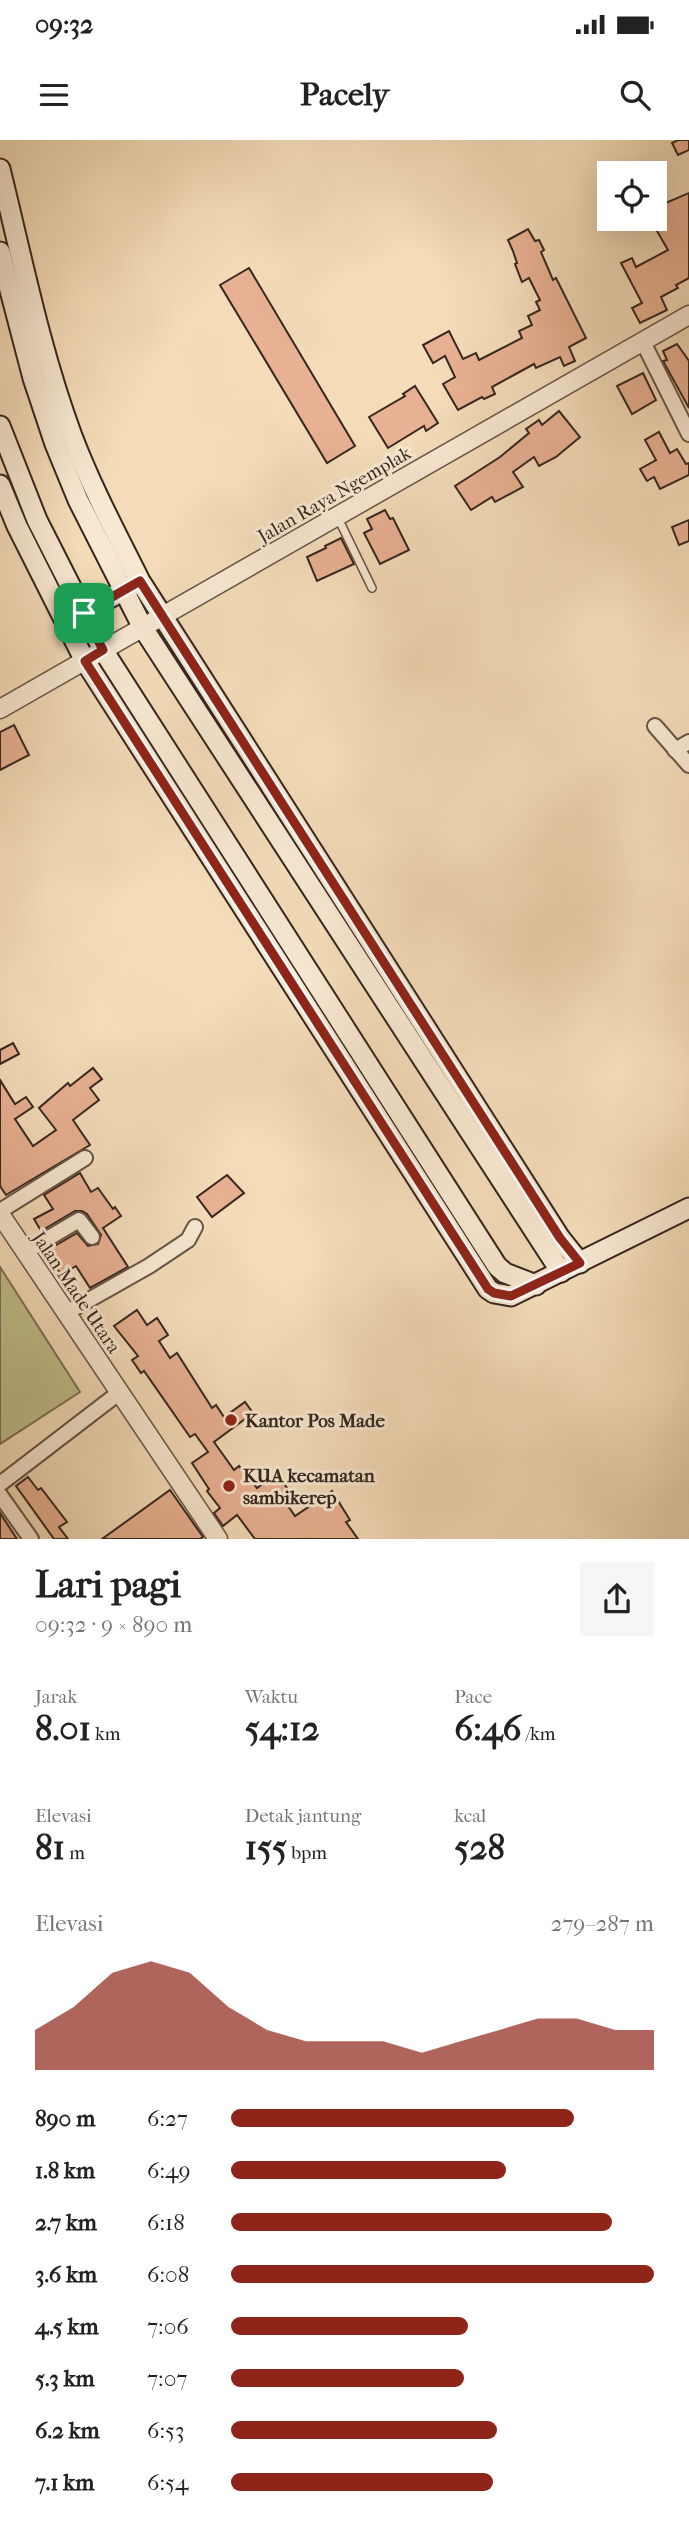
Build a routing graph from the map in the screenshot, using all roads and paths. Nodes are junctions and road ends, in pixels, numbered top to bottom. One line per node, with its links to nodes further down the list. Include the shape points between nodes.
1 (0, 169): 9 (main road, via 72,436)
2 (0, 252): 11 (main road, via 55,444)
3 (689, 315): 4 (street, Jalan Raya Ngemplak)
4 (643, 342): 6 (street); 8 (street, Jalan Raya Ngemplak)
5 (0, 426): 12 (main road, via 37,520)
6 (689, 434)
7 (0, 485): 14 (main road)
8 (337, 517): 10 (lane); 13 (street, Jalan Raya Ngemplak)
9 (140, 581): 11 (main road); 13 (main road)
10 (372, 588)
11 (122, 591): 12 (main road); 15 (main road)
12 (84, 613): 14 (main road); 16 (main road)
13 (162, 617): 15 (street, Jalan Raya Ngemplak); 29 (main road)
14 (64, 624): 17 (main road)
15 (143, 628): 16 (street, Jalan Raya Ngemplak); 30 (main road)
16 (103, 650): 17 (street, Jalan Raya Ngemplak); 31 (main road, via 497,1266)
17 (85, 661): 18 (street, Jalan Raya Ngemplak); 31 (main road, via 488,1289 511,1296)
18 (0, 709)
19 (655, 726): 21 (street)
20 (689, 742): 21 (street)
21 (675, 750): 22 (street)
22 (689, 765)
23 (85, 1158): 25 (street)
24 (689, 1208): 29 (main road)
25 (0, 1212): 28 (street, Jalan Made Utara)
26 (195, 1227): 32 (street, via 188,1240 149,1266)
27 (92, 1237): 28 (street, via 79,1220)
28 (25, 1252): 32 (street, Jalan Made Utara)
29 (580, 1263): 30 (main road)
30 (561, 1272): 31 (main road)
31 (536, 1285)
32 (66, 1313): 33 (street, Jalan Made Utara)
33 (120, 1392): 34 (street); 37 (street, Jalan Made Utara)
34 (0, 1484)
35 (0, 1495): 36 (street)
36 (31, 1539)
37 (218, 1539)

